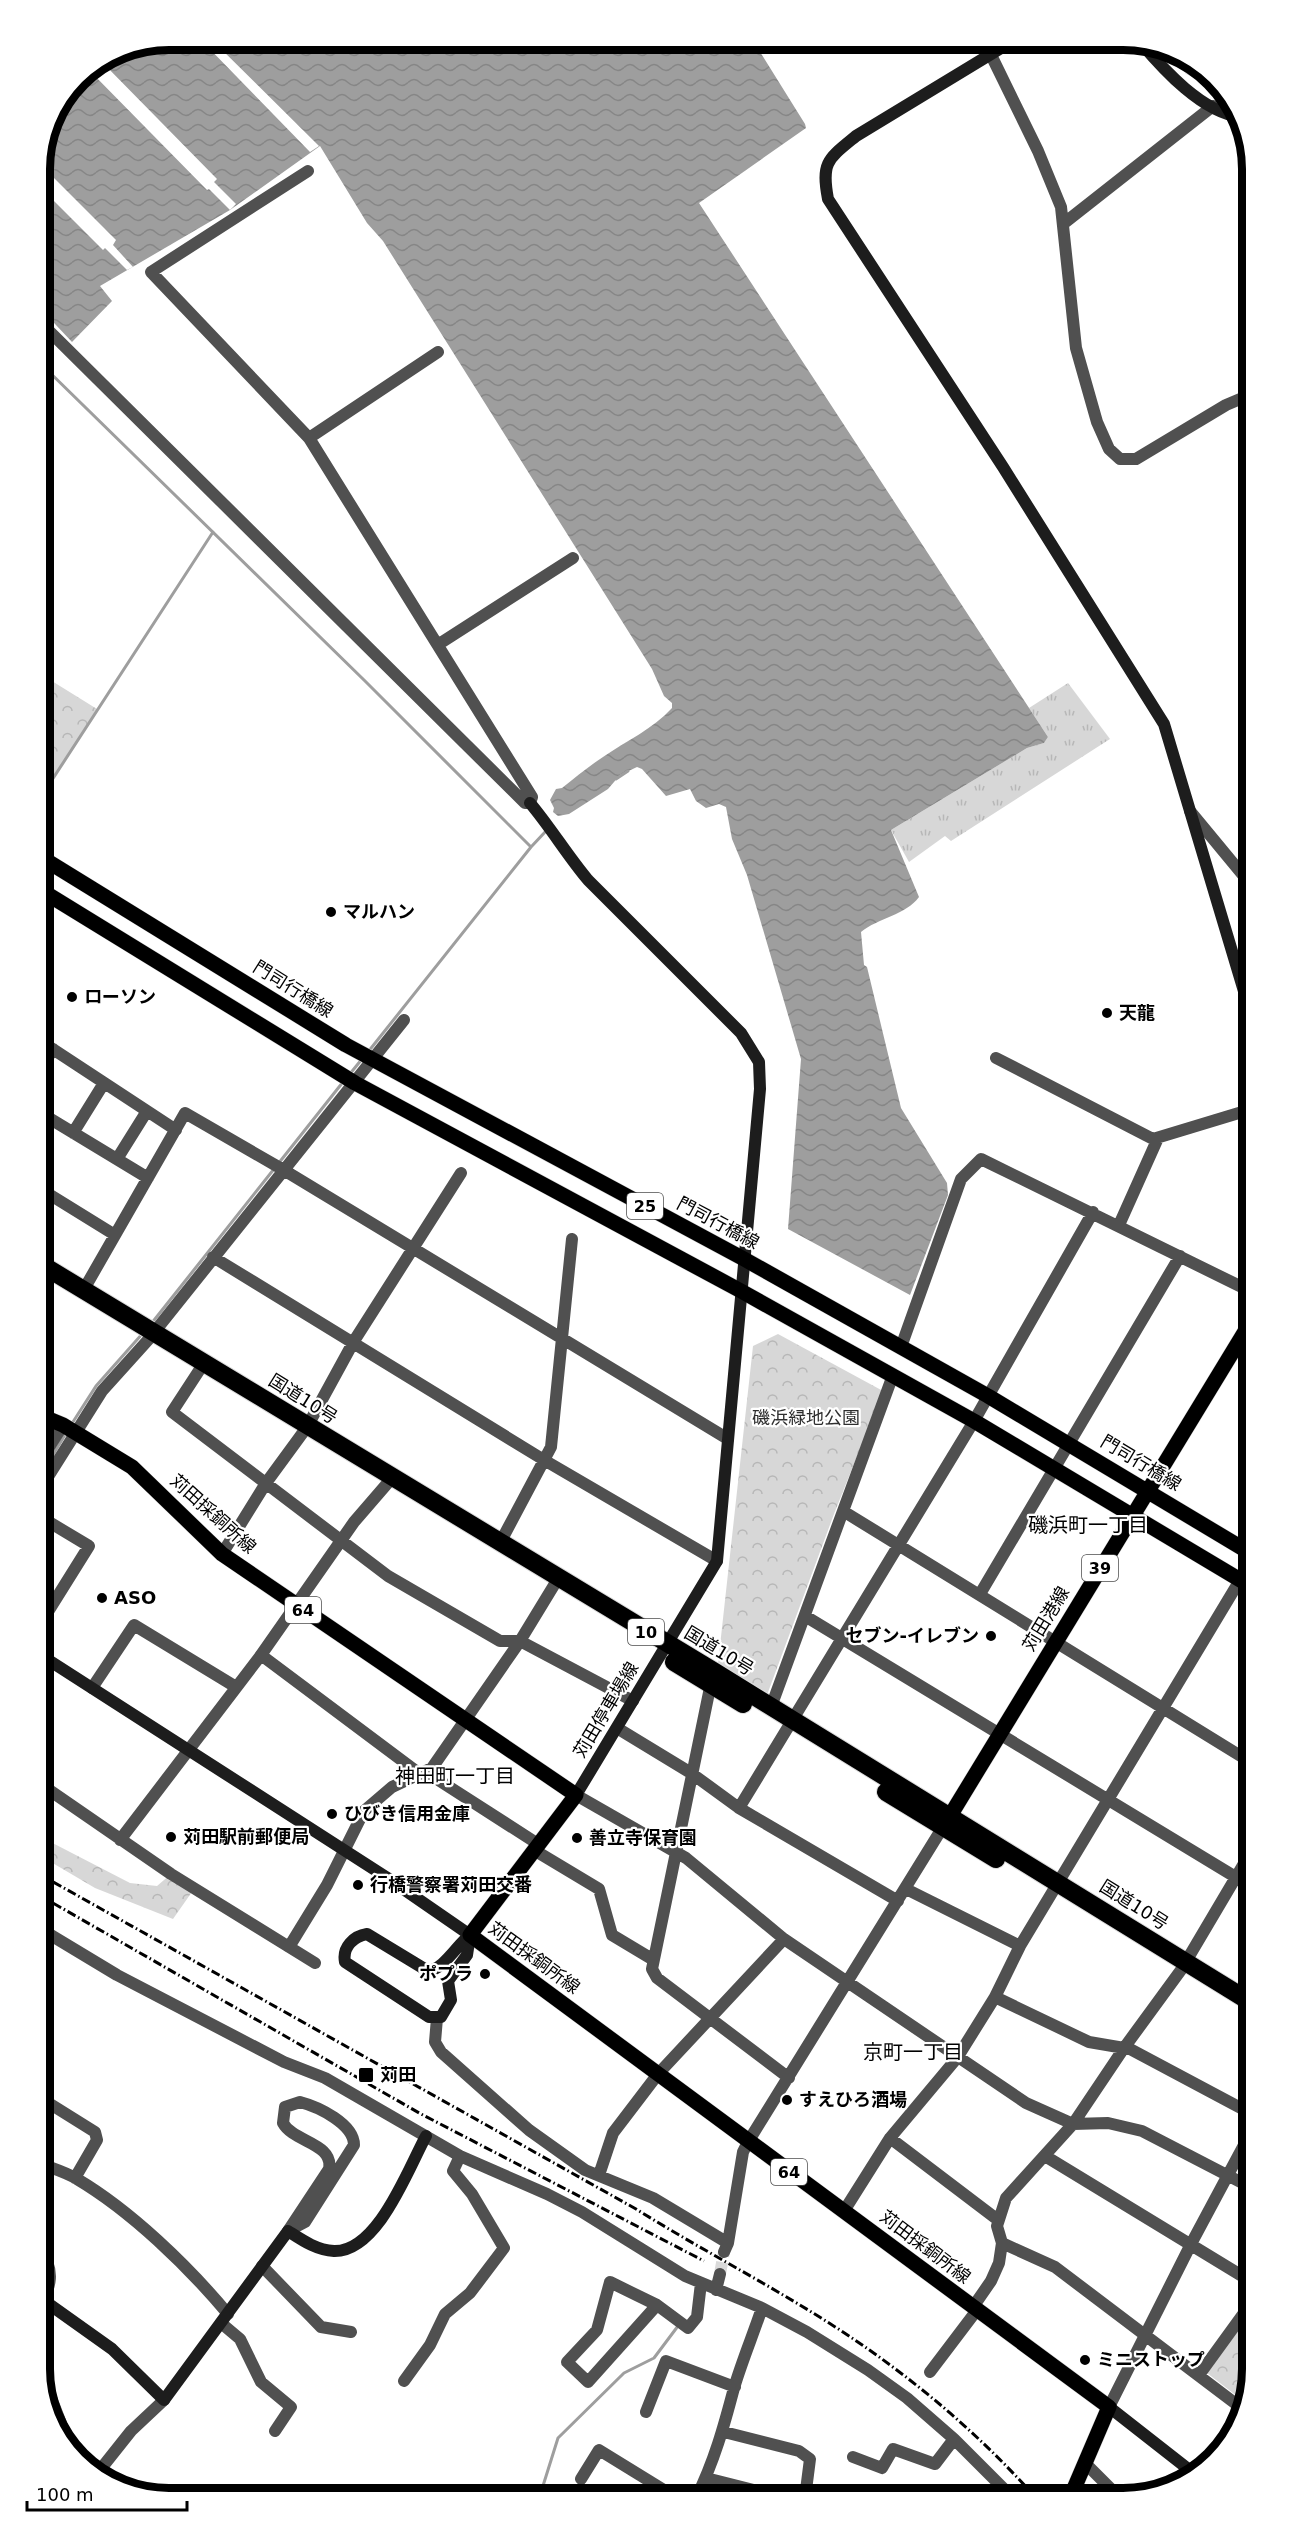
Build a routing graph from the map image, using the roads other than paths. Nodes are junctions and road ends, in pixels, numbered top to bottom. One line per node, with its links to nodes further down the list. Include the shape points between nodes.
1 (999, 50): 3 (street)
2 (1149, 53): 4 (street, via 1192,94)
3 (991, 55): 7 (street, via 1038,151 1061,207); 15 (street, via 856,136 833,155 823,175 828,200 1003,467 1164,724)
4 (1213, 106): 5 (street); 7 (street)
5 (1228, 115)
6 (308, 171): 11 (street, via 151,272)
7 (1063, 224): 10 (street, via 1076,348 1096,422 1109,449 1120,459 1136,459)
8 (50, 332): 14 (street, via 525,803)
9 (438, 352): 11 (street)
10 (1242, 398)
11 (309, 438): 13 (street)
12 (573, 558): 13 (street)
13 (439, 644): 14 (street, via 532,796)
14 (530, 803): 46 (street, via 588,880 741,1033 759,1062 760,1089)
15 (1190, 810): 17 (street); 19 (street)
16 (50, 863): 25 (main road, 門司行橋線 / 25)
17 (1242, 874)
18 (50, 896): 27 (main road, 25)
19 (1242, 984)
20 (404, 1020): 25 (street)
21 (50, 1047): 22 (street)
22 (53, 1049): 23 (street); 26 (street)
23 (50, 1054)
24 (996, 1058): 33 (street, via 1153,1139)
25 (373, 1060): 27 (street); 46 (main road, 門司行橋線 / 25)
26 (104, 1083): 28 (street); 32 (street)
27 (355, 1083): 35 (street); 51 (main road, 25)
28 (147, 1111): 31 (street); 34 (street)
29 (1242, 1112): 33 (street)
30 (50, 1119): 32 (street)
31 (176, 1130): 35 (street, via 185,1113); 37 (street)
32 (73, 1133): 34 (street)
33 (1158, 1138): 40 (street)
34 (117, 1160): 37 (street)
35 (282, 1169): 43 (street); 45 (street)
36 (461, 1173): 43 (street)
37 (148, 1178): 41 (street)
38 (50, 1195): 41 (street)
39 (1093, 1212): 40 (street); 56 (street, via 981,1160 961,1179); 59 (street)
40 (1119, 1226): 44 (street)
41 (115, 1235): 50 (street)
42 (572, 1239): 54 (street)
43 (412, 1249): 54 (street); 55 (street)
44 (1180, 1256): 49 (street); 65 (street)
45 (213, 1257): 52 (street); 55 (street)
46 (744, 1259): 51 (street); 56 (main road, 門司行橋線 / 25)
47 (50, 1270): 50 (highway, 国道10号 / 10)
48 (50, 1280): 52 (highway, 国道10号 / 10)
49 (1242, 1287)
50 (83, 1291): 52 (highway, 国道10号 / 10)
51 (741, 1291): 58 (main road, 25); 64 (street)
52 (151, 1336): 57 (highway, 国道10号 / 10); 62 (street)
53 (1242, 1337): 72 (main road, 苅田港線 / 39)
54 (563, 1340): 64 (street); 67 (street, via 551,1447)
55 (354, 1341): 63 (street); 67 (street)
56 (901, 1347): 59 (main road, 門司行橋線 / 25)
57 (202, 1367): 63 (highway, 国道10号 / 10); 71 (street, via 172,1412)
58 (893, 1375): 61 (main road, 25); 73 (street)
59 (988, 1396): 61 (street); 65 (main road, 門司行橋線 / 25)
60 (50, 1420): 62 (main road, 苅田採銅所線 / 64)
61 (974, 1421): 69 (main road, 25); 78 (street)
62 (70, 1430): 66 (street); 68 (street); 80 (main road, 苅田採銅所線 / 64, via 132,1467)
63 (304, 1431): 70 (highway, 国道10号 / 10); 71 (street)
64 (728, 1439): 81 (street)
65 (1070, 1444): 69 (street); 72 (main road, 門司行橋線 / 25)
66 (50, 1451)
67 (544, 1460): 77 (street); 81 (street)
68 (50, 1469)
69 (1055, 1469): 74 (main road, 25); 85 (street)
70 (388, 1481): 76 (street); 77 (highway, 国道10号 / 10); 83 (highway, 国道10号 / 10)
71 (266, 1483): 76 (street); 80 (street)
72 (1149, 1491): 74 (main road, 苅田港線 / 39); 79 (main road, 門司行橋線 / 25)
73 (843, 1511): 78 (street); 88 (street)
74 (1132, 1515): 82 (main road, 25); 91 (main road, 苅田港線 / 39)
75 (50, 1523): 87 (street, via 89,1546)
76 (340, 1541): 86 (street); 90 (street, via 388,1576 500,1641)
77 (500, 1543): 83 (highway, 国道10号 / 10)
78 (899, 1545): 85 (street); 89 (street)
79 (1242, 1548)
80 (222, 1554): 86 (main road, 苅田採銅所線 / 64)
81 (717, 1561): 92 (street, 苅田停車場線)
82 (1242, 1580)
83 (556, 1583): 90 (street); 92 (highway, 国道10号 / 10)
84 (1242, 1591): 100 (street)
85 (980, 1594): 91 (street)
86 (295, 1604): 93 (street); 101 (main road, 苅田採銅所線 / 64)
87 (50, 1608)
88 (805, 1616): 89 (street); 99 (street)
89 (842, 1637): 102 (street); 104 (street)
90 (520, 1641): 98 (street); 101 (street)
91 (1055, 1642): 100 (street); 104 (main road, 苅田港線 / 39)
92 (664, 1649): 95 (highway, 国道10号 / 10); 98 (street, 苅田停車場線)
93 (261, 1655): 96 (street); 107 (street)
94 (50, 1660): 97 (street)
95 (712, 1678): 99 (highway, 国道10号 / 10); 102 (highway, 国道10号 / 10); 108 (street)
96 (236, 1687): 97 (street, via 134,1625); 105 (street)
97 (92, 1688): 105 (street)
98 (633, 1701): 103 (street, 苅田停車場線)
99 (771, 1707): 102 (highway, 国道10号 / 10)
100 (1164, 1708): 106 (street); 111 (street)
101 (465, 1721): 107 (street); 110 (main road, 苅田採銅所線 / 64)
102 (789, 1725): 112 (street); 113 (highway, 国道10号 / 10)
103 (617, 1728): 108 (street); 110 (street, 苅田停車場線)
104 (999, 1732): 111 (street); 113 (main road, 苅田港線 / 39)
105 (187, 1749): 114 (street); 116 (street)
106 (1242, 1757)
107 (423, 1773): 115 (street); 116 (street, via 392,1787 372,1803 358,1820)
108 (691, 1773): 112 (street); 117 (street)
109 (50, 1791): 114 (street)
110 (576, 1795): 115 (main road, 苅田採銅所線); 117 (street)
111 (1108, 1799): 119 (street); 121 (street)
112 (739, 1808): 123 (street)
113 (947, 1822): 121 (highway, 国道10号 / 10); 122 (street)
114 (120, 1840): 128 (street)
115 (536, 1847): 125 (main road, 苅田採銅所線); 129 (street, via 599,1889 612,1935)
116 (344, 1850): 125 (street); 128 (street, via 321,1897)
117 (674, 1852): 126 (street); 129 (street)
118 (1242, 1870): 119 (street)
119 (1238, 1878): 120 (street); 131 (street)
120 (1242, 1881)
121 (1054, 1887): 127 (street); 131 (highway, 国道10号 / 10)
122 (906, 1889): 123 (street); 127 (street)
123 (898, 1901): 132 (street)
124 (50, 1934): 145 (street, via 127,1980 284,2062 325,2078)
125 (470, 1935): 136 (street, via 467,1955 448,1981 449,2006); 136 (street, via 441,1966 428,1971 367,1934 352,1940 345,1951 349,1966 422,2013); 140 (main road, 苅田採銅所線 / 64)
126 (784, 1939): 132 (street); 137 (street)
127 (1020, 1946): 133 (street)
128 (289, 1947): 130 (street)
129 (652, 1959): 137 (street, via 657,1978)
130 (315, 1963)
131 (1183, 1966): 134 (highway, 国道10号 / 10); 135 (highway, 国道10号 / 10); 138 (street)
132 (847, 1984): 139 (street); 141 (street)
133 (995, 1997): 138 (street, via 1089,2042); 139 (street)
134 (1242, 1998)
135 (1242, 2006)
136 (437, 2018): 152 (street, via 435,2042 441,2052 530,2130 585,2170)
137 (712, 2019): 140 (street); 141 (street)
138 (1124, 2048): 143 (street); 144 (street)
139 (957, 2058): 144 (street, via 1026,2103); 146 (street)
140 (658, 2074): 147 (main road, 苅田採銅所線 / 64); 152 (street, via 613,2133)
141 (789, 2078): 147 (street)
142 (50, 2104): 154 (street, via 95,2132 97,2140)
143 (1242, 2109)
144 (1073, 2124): 150 (street); 153 (street, via 1131,2127)
145 (426, 2136): 149 (street); 158 (street, via 378,2226 354,2247 333,2251 317,2248)
146 (890, 2138): 156 (street); 157 (street)
147 (748, 2142): 152 (street, via 726,2248 654,2198); 156 (main road, 苅田採銅所線 / 64)
148 (1242, 2149): 153 (street)
149 (460, 2156): 165 (street, via 556,2199); 178 (street, via 453,2171 472,2194 504,2248 470,2293 445,2314)
150 (1045, 2156): 157 (street, via 1010,2191); 160 (street)
151 (50, 2168): 154 (street)
152 (599, 2175)
153 (1228, 2176): 155 (street); 160 (street)
154 (75, 2178): 173 (street, via 150,2236)
155 (1242, 2183)
156 (844, 2211): 171 (main road, 苅田採銅所線 / 64)
157 (998, 2220): 159 (street, via 997,2232)
158 (288, 2231): 158 (street, via 330,2163 326,2153 282,2123 285,2107 300,2102 345,2126 354,2145 305,2222); 161 (street)
159 (1002, 2243): 171 (street, via 996,2272); 175 (street, via 1055,2267)
160 (1191, 2244): 164 (street); 175 (street)
161 (262, 2266): 173 (street); 174 (street, via 321,2327)
162 (50, 2267): 166 (street)
163 (720, 2274): 167 (street)
164 (1242, 2276)
165 (701, 2283): 167 (street); 168 (street, via 697,2317 688,2328)
166 (50, 2287)
167 (716, 2290): 170 (street)
168 (657, 2305): 168 (street, via 588,2382 567,2362 597,2330 610,2282)
169 (50, 2308): 180 (street, via 112,2349)
170 (762, 2308): 179 (street); 186 (street, via 868,2370)
171 (975, 2309): 176 (street); 182 (main road, 苅田採銅所線 / 64)
172 (1242, 2316): 177 (street)
173 (224, 2319): 180 (street); 184 (street, via 240,2339 261,2382 291,2407)
174 (351, 2332)
175 (1146, 2334): 177 (street); 182 (street)
176 (930, 2372)
177 (1199, 2374): 181 (street)
178 (404, 2381)
179 (735, 2387): 183 (street, via 666,2361); 185 (street)
180 (164, 2400): 189 (street, via 131,2431)
181 (1236, 2404)
182 (1109, 2407): 188 (main road); 190 (street)
183 (645, 2412)
184 (275, 2431)
185 (724, 2432): 191 (street); 196 (street, via 800,2451 810,2459)
186 (954, 2439): 187 (street, via 935,2464 893,2449 882,2468); 197 (street)
187 (853, 2457)
188 (1085, 2463): 198 (main road); 199 (street)
189 (102, 2467)
190 (1187, 2468)
191 (706, 2478): 194 (street); 195 (street)
192 (581, 2479): 193 (street, via 599,2450)
193 (660, 2488)
194 (701, 2488)
195 (744, 2488)
196 (806, 2488)
197 (1003, 2488)
198 (1075, 2488)
199 (1110, 2488)

